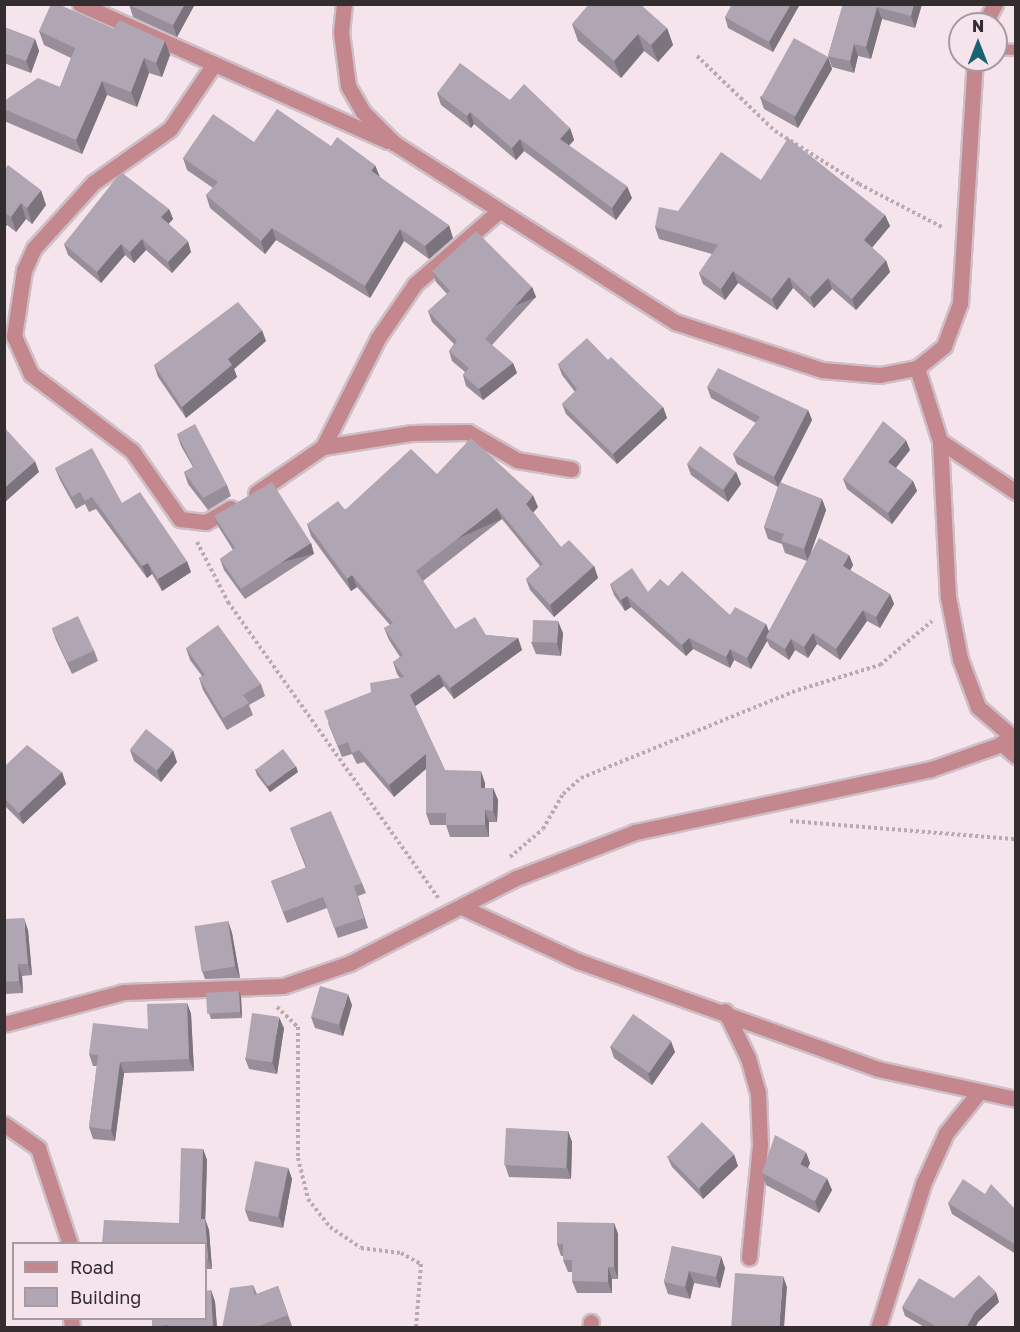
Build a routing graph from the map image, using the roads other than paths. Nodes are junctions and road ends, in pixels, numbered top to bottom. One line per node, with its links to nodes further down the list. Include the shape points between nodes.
1 (80, 4): 3 (street)
2 (344, 4): 5 (street, via 341,32 348,86 363,112)
3 (214, 64): 5 (street); 9 (street, via 170,129 93,183 34,248 24,270 14,336 31,374 132,451 172,510 192,524 206,522 265,488)
4 (974, 72): 7 (street, via 960,303 945,346)
5 (394, 143): 6 (street)
6 (499, 212): 7 (street, via 675,322 822,370 880,375); 9 (street, via 415,284 378,338)
7 (917, 368): 8 (street)
8 (940, 441): 11 (street); 12 (street, via 948,597 972,694 978,707)
9 (323, 447): 10 (street, via 411,433 462,432 517,460)
10 (572, 469)
11 (1016, 492)
12 (1010, 740): 13 (street); 14 (street, via 931,769 635,832 516,878)
13 (1016, 756)
14 (456, 911): 15 (street, via 578,962); 16 (street, via 350,963 283,986 124,992)
15 (725, 1011): 17 (street, via 878,1069); 21 (street, via 758,1093 759,1145)
16 (4, 1023)
17 (979, 1092): 18 (street); 22 (street, via 946,1133 923,1184)
18 (1016, 1098)
19 (4, 1124): 20 (street, via 38,1148)
20 (69, 1242)
21 (749, 1257)
22 (878, 1328)

